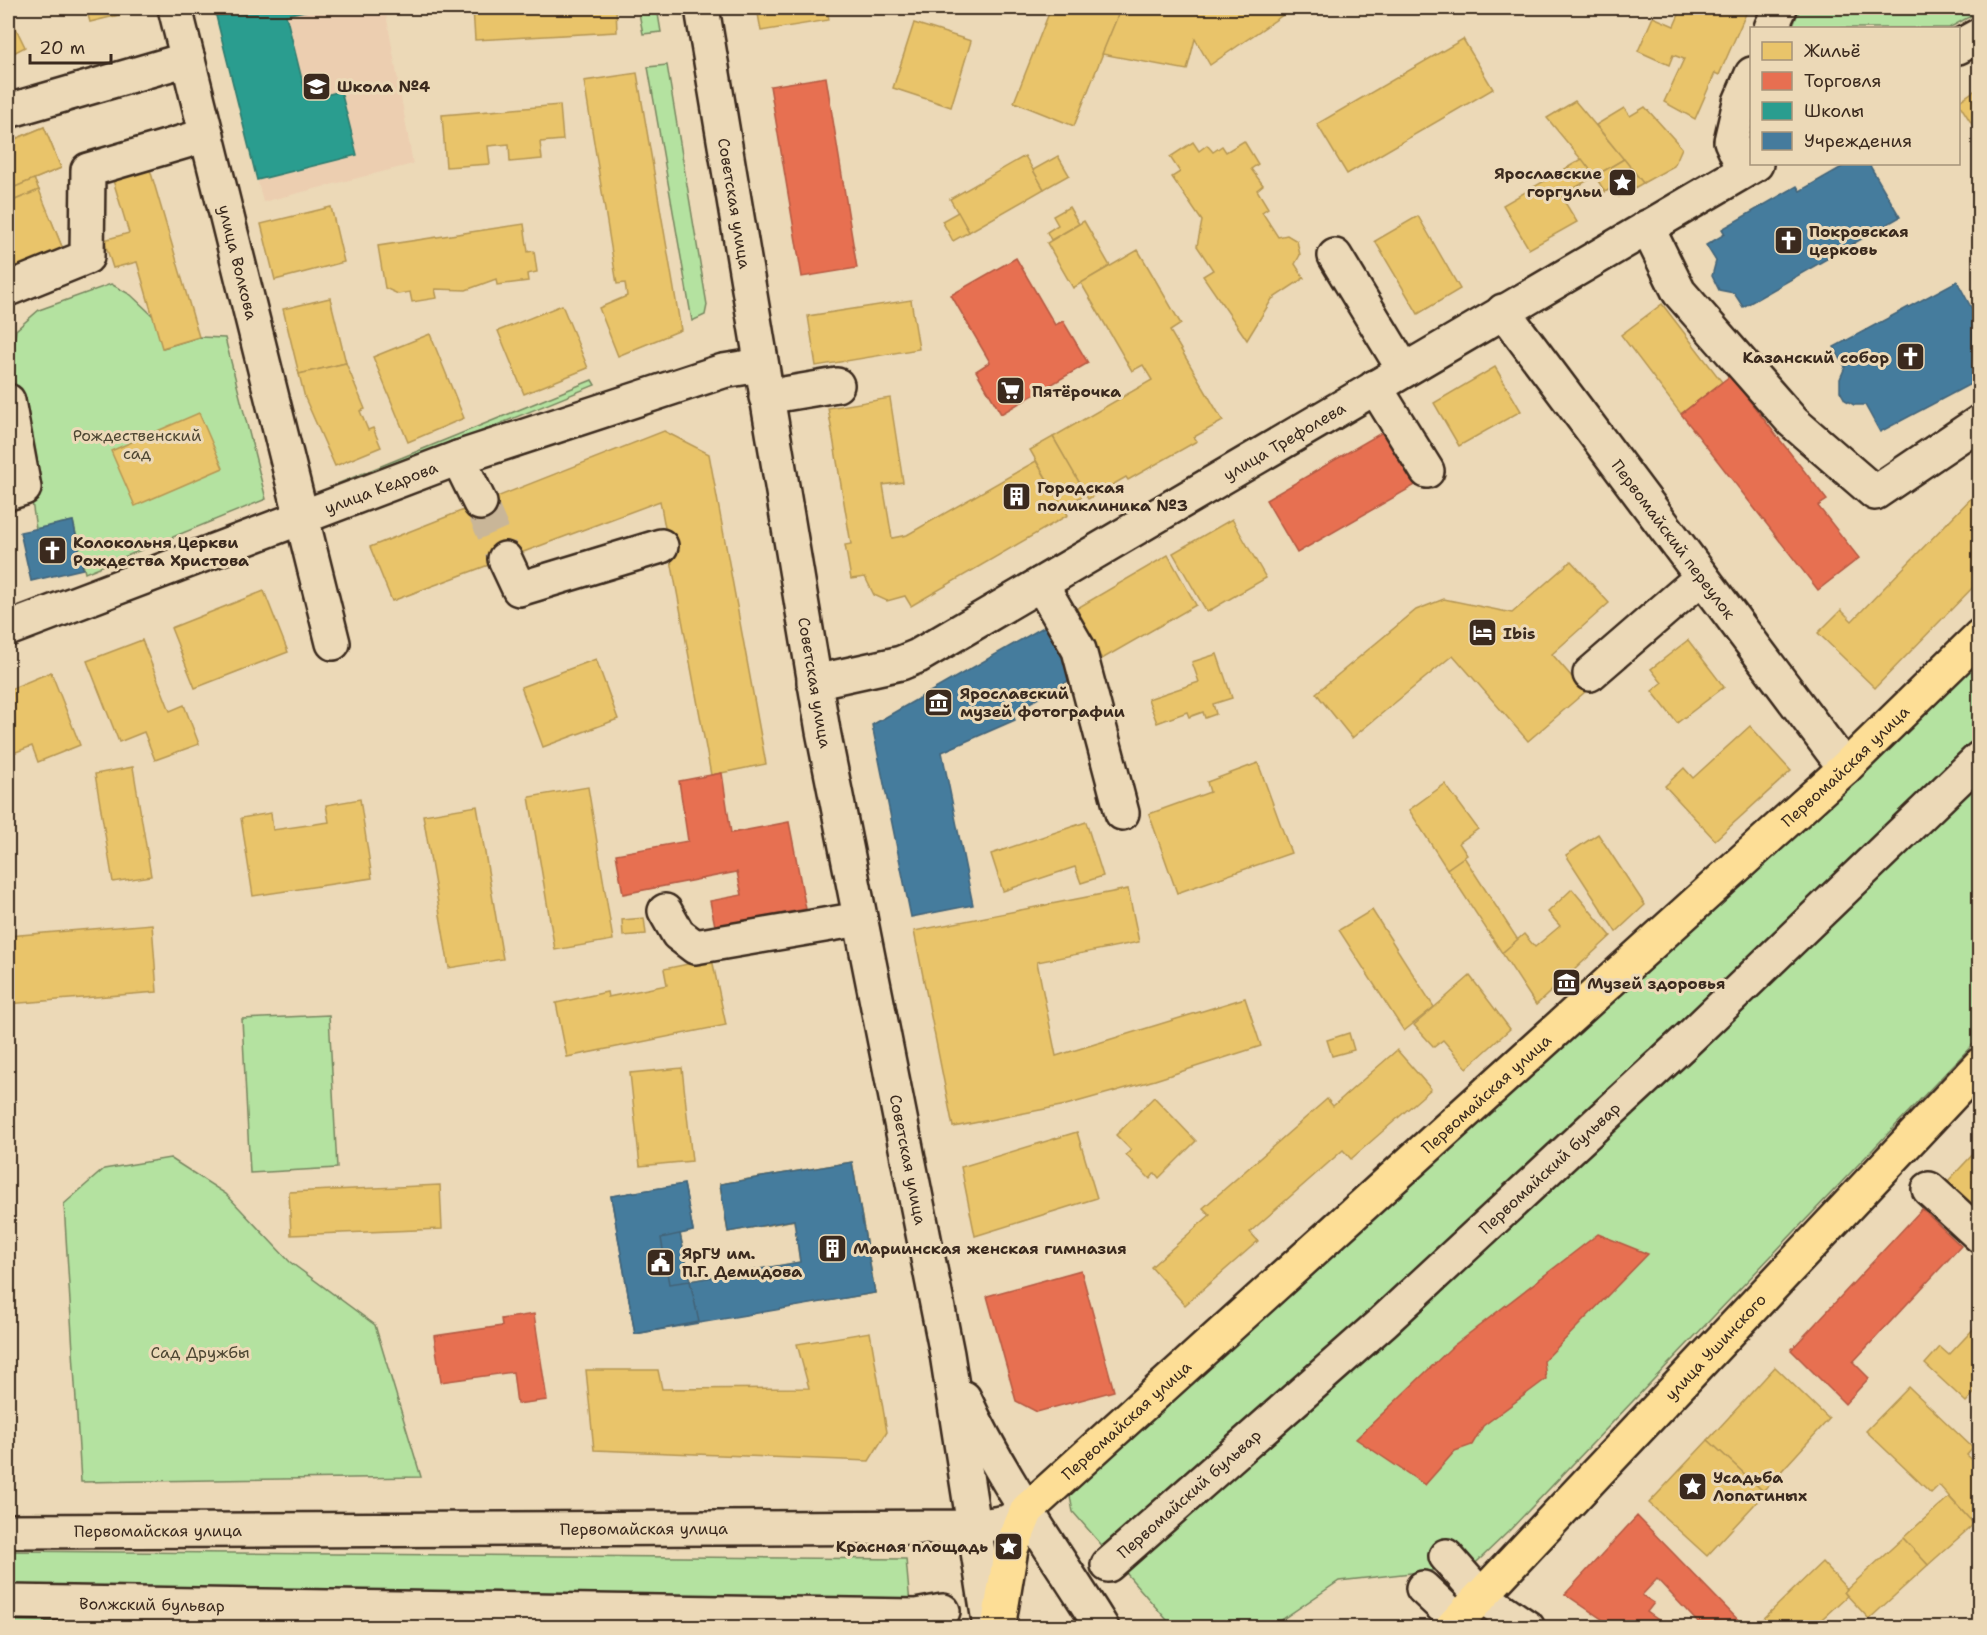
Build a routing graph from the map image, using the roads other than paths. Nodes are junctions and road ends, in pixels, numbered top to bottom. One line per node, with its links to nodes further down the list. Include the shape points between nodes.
1 (175, 8): 7 (street, улица Волкова)
2 (702, 8): 17 (street, Советская улица)
3 (1780, 8): 4 (street)
4 (1771, 27)
5 (1980, 35): 6 (street)
6 (1960, 46)
7 (188, 59): 9 (street); 10 (street, улица Волкова)
8 (1750, 79): 11 (street, улица Трефолева, via 1731,141)
9 (8, 111)
10 (207, 135): 14 (street, via 88,170 87,257); 26 (street, улица Волкова)
11 (1750, 167): 12 (street, улица Трефолева)
12 (1647, 227): 15 (street, улица Трефолева); 21 (street, via 1679,292 1793,422 1875,493)
13 (1335, 256): 16 (street)
14 (8, 289)
15 (1503, 311): 16 (street, улица Трефолева); 29 (street, Первомайский переулок)
16 (1404, 370): 19 (street, улица Трефолева)
17 (763, 381): 18 (street, улица Кедрова); 22 (street, улица Кедрова, via 723,371); 35 (street, Советская улица)
18 (837, 385)
19 (1376, 387): 23 (street); 30 (street, улица Трефолева)
20 (8, 401): 24 (street, via 24,488)
21 (1980, 422)
22 (458, 458): 25 (street); 26 (street, улица Кедрова)
23 (1427, 471)
24 (8, 493)
25 (480, 503)
26 (302, 517): 31 (street, улица Кедрова); 33 (street, улица Волкова)
27 (661, 546): 28 (street, via 519,589)
28 (506, 559)
29 (1702, 577): 34 (street); 37 (street, Первомайский переулок)
30 (1041, 584): 35 (street, улица Трефолева, via 909,660); 38 (street, via 1079,650)
31 (8, 628)
32 (1980, 636): 37 (main road, Первомайская улица)
33 (333, 643)
34 (1590, 674)
35 (814, 682): 40 (street, Советская улица)
36 (1980, 758): 49 (street, Первомайский бульвар, via 1677,1049 1383,1322)
37 (1845, 768): 45 (main road, Первомайская улица)
38 (1122, 813)
39 (665, 911): 40 (street, via 678,934 695,947)
40 (860, 920): 44 (street, Советская улица)
41 (1980, 1065): 51 (main road, улица Ушинского)
42 (1929, 1189): 43 (street)
43 (1980, 1236)
44 (947, 1354): 45 (street, Советская улица, via 979,1430); 46 (street, Советская улица)
45 (1027, 1510): 46 (street, Первомайская улица, via 1007,1522); 56 (main road, via 1011,1549); 57 (street)
46 (974, 1527): 47 (street, Первомайская улица); 55 (street, Советская улица)
47 (8, 1531)
48 (1446, 1556): 51 (street)
49 (1108, 1565)
50 (1423, 1588): 54 (street)
51 (1480, 1595): 54 (main road, улица Ушинского); 58 (street)
52 (8, 1602): 53 (street, Волжский бульвар, via 916,1617)
53 (943, 1611)
54 (1454, 1624)
55 (990, 1628)
56 (998, 1628)
57 (1102, 1628)
58 (1528, 1628)

